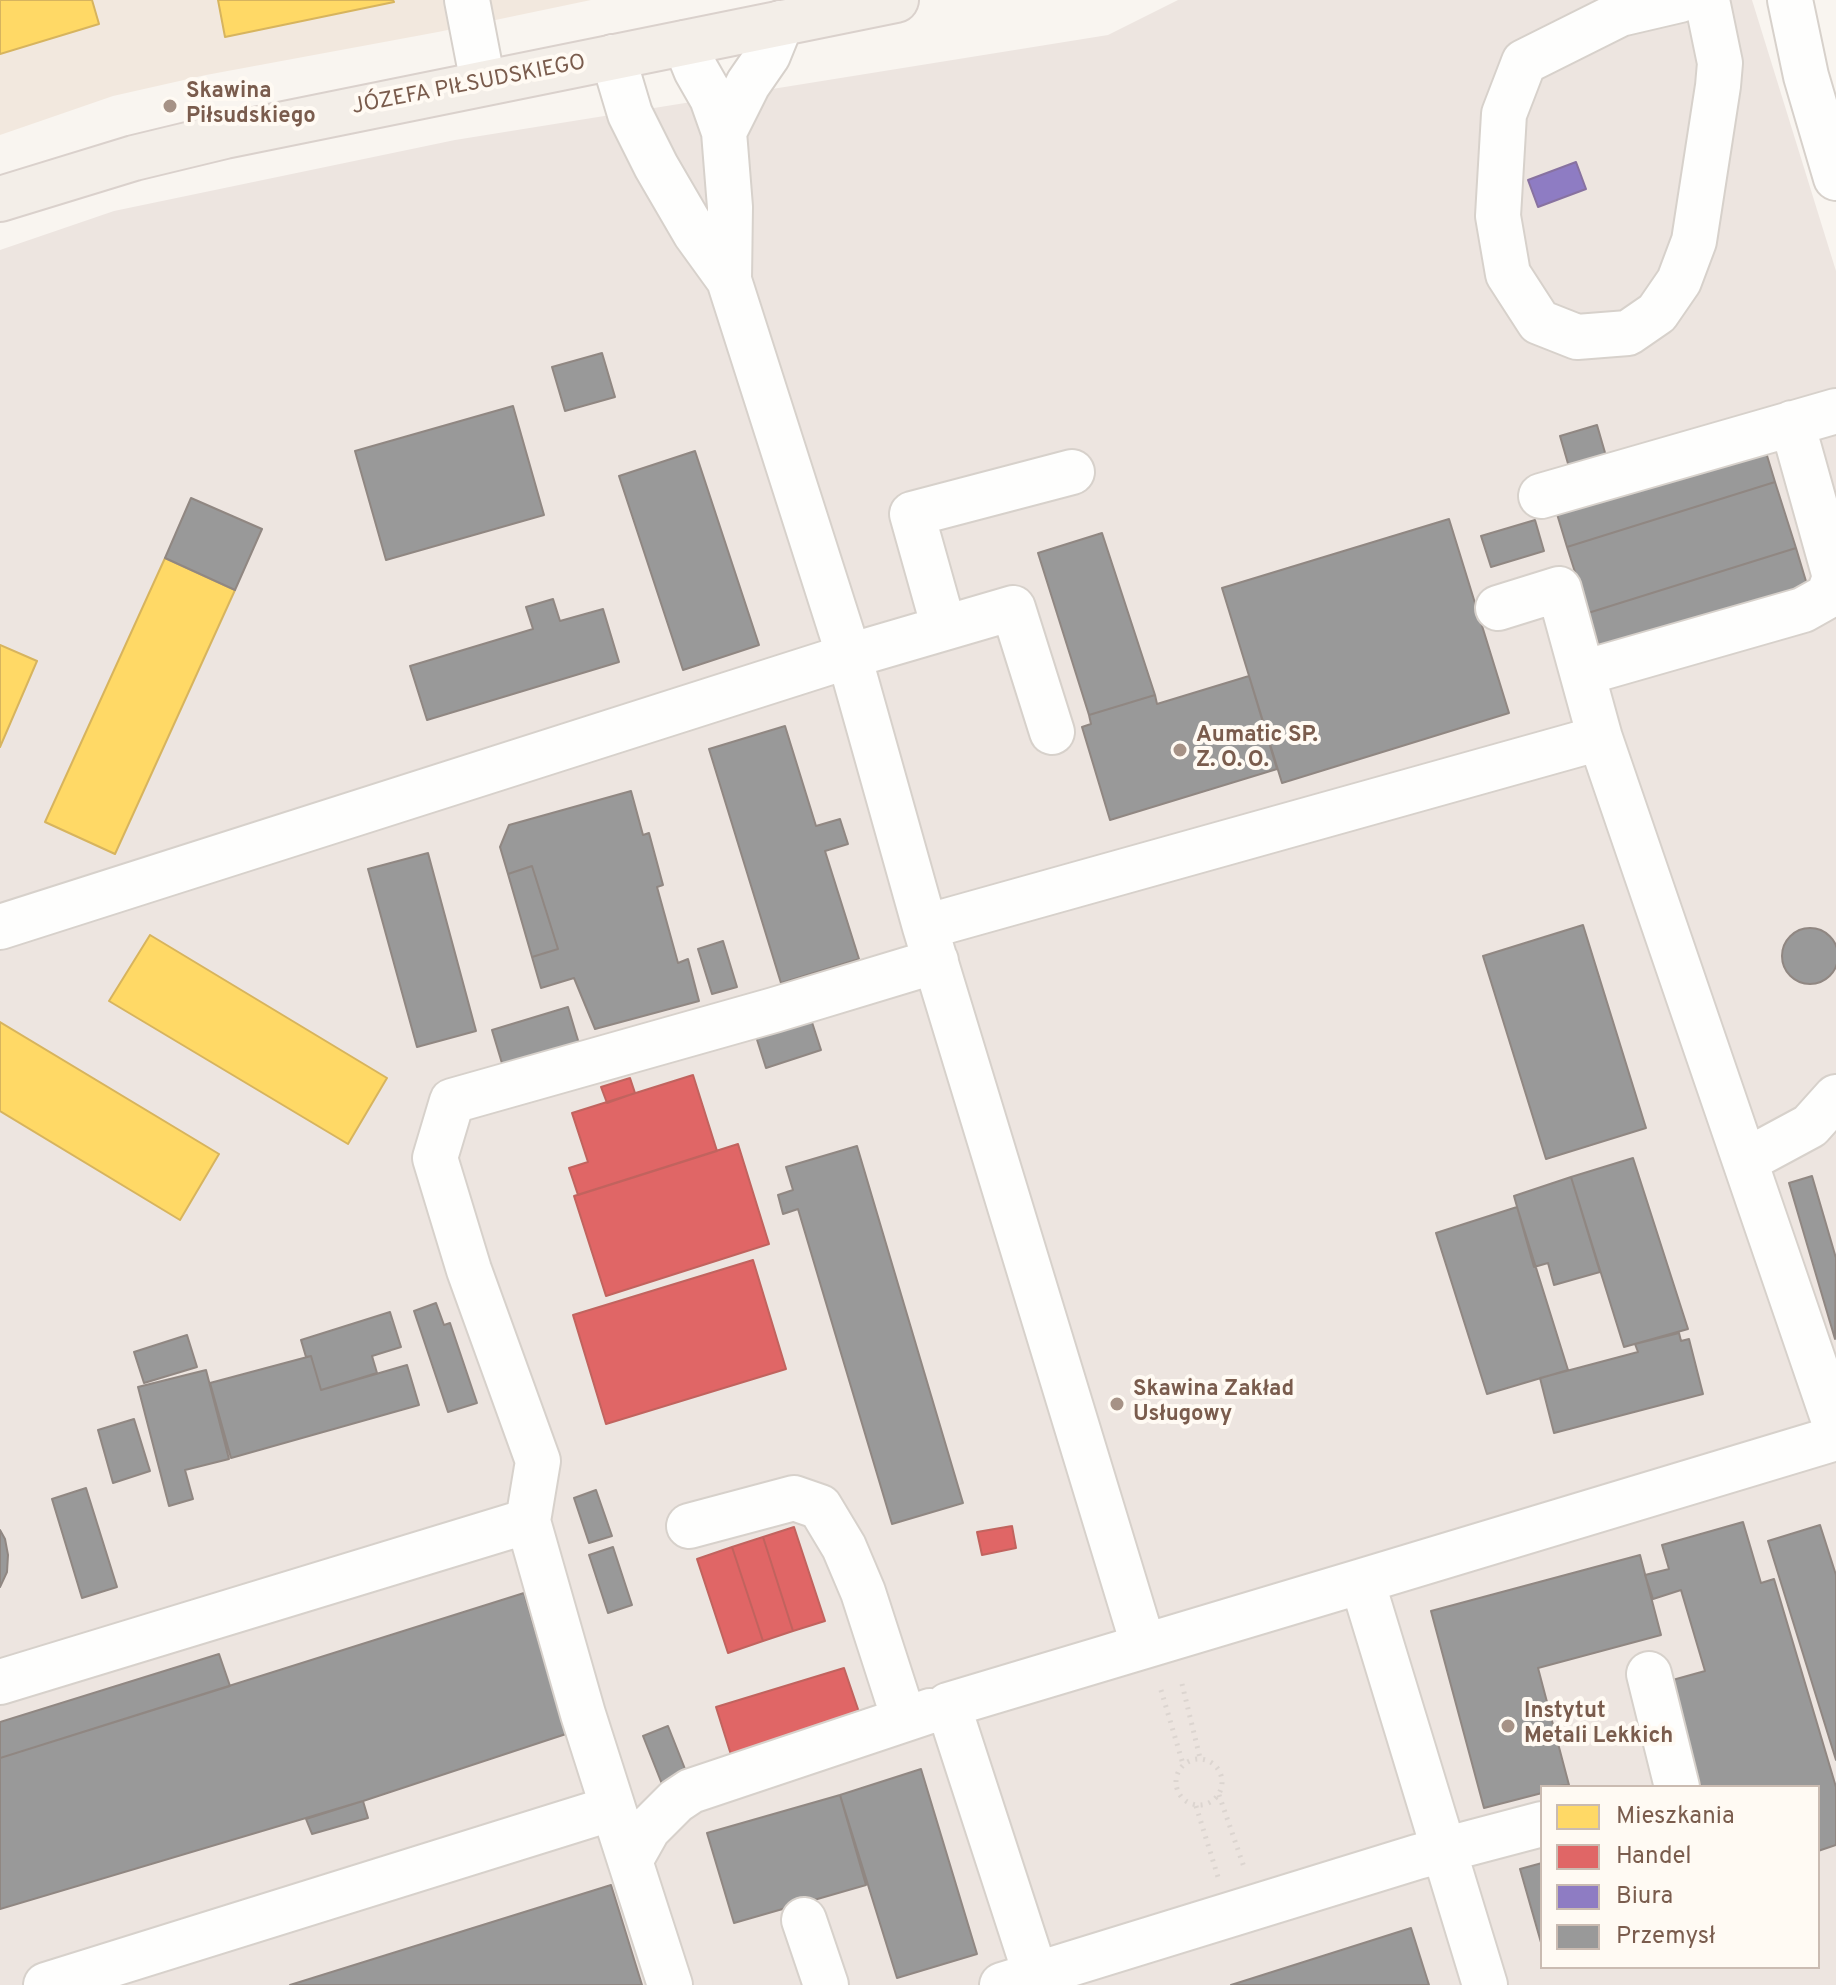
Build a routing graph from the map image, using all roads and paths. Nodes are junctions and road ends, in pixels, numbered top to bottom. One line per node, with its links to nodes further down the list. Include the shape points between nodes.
1 (467, 0): 9 (street)
2 (896, 0): 6 (main road, JÓZEFA PIŁSUDSKIEGO)
3 (1680, 0): 4 (street, via 1620,14 1524,62 1504,114 1498,216 1508,274 1539,322 1577,337 1628,333 1657,313 1679,281 1694,241 1718,86 1720,63)
4 (1707, 0)
5 (1790, 0): 11 (street)
6 (781, 23): 7 (main road, JÓZEFA PIŁSUDSKIEGO); 10 (street)
7 (685, 43): 8 (main road, JÓZEFA PIŁSUDSKIEGO); 10 (street)
8 (613, 57): 9 (main road, JÓZEFA PIŁSUDSKIEGO); 13 (street, via 630,114 656,166)
9 (483, 83): 12 (main road, JÓZEFA PIŁSUDSKIEGO, via 195,143)
10 (724, 132): 13 (street)
11 (1836, 178)
12 (0, 199)
13 (729, 280): 20 (street)
14 (1836, 411): 15 (street)
15 (1792, 423): 17 (street); 21 (street, via 1835,577 1828,596 1803,610)
16 (1072, 472): 19 (street, via 912,514)
17 (1541, 496)
18 (1498, 608): 21 (street, via 1559,589)
19 (944, 628): 20 (street); 22 (street, via 1013,608)
20 (849, 656): 24 (street); 25 (street)
21 (1583, 673): 23 (street)
22 (1052, 732)
23 (1600, 738): 25 (street); 27 (street)
24 (0, 927)
25 (930, 944): 30 (street, via 774,1010 452,1101 435,1158 538,1461); 33 (street)
26 (1836, 1097): 27 (street, via 1810,1126)
27 (1745, 1161): 28 (street)
28 (1836, 1427)
29 (1836, 1438): 32 (street)
30 (528, 1521): 35 (street); 45 (street)
31 (689, 1526): 39 (street, via 794,1498 820,1507 863,1592)
32 (1362, 1581): 33 (street); 47 (street)
33 (1143, 1644): 38 (street)
34 (1649, 1674): 42 (street)
35 (0, 1682)
36 (1182, 1684): 40 (path)
37 (1161, 1690): 41 (path)
38 (948, 1705): 39 (street); 51 (street)
39 (904, 1719): 48 (street, via 691,1791 648,1829)
40 (1200, 1758): 41 (path); 43 (path, via 1220,1772)
41 (1183, 1764): 44 (path, via 1175,1784 1178,1795)
42 (1677, 1785)
43 (1219, 1795): 44 (path); 49 (path)
44 (1196, 1806): 49 (path)
45 (613, 1808): 48 (street); 52 (street)
46 (1540, 1825): 47 (street)
47 (1442, 1850): 49 (street); 55 (street)
48 (630, 1861): 53 (street)
49 (1244, 1910): 51 (street)
50 (804, 1920): 54 (street)
51 (1025, 1981)
52 (46, 1985)
53 (670, 1985)
54 (826, 1985)
55 (1485, 1985)

